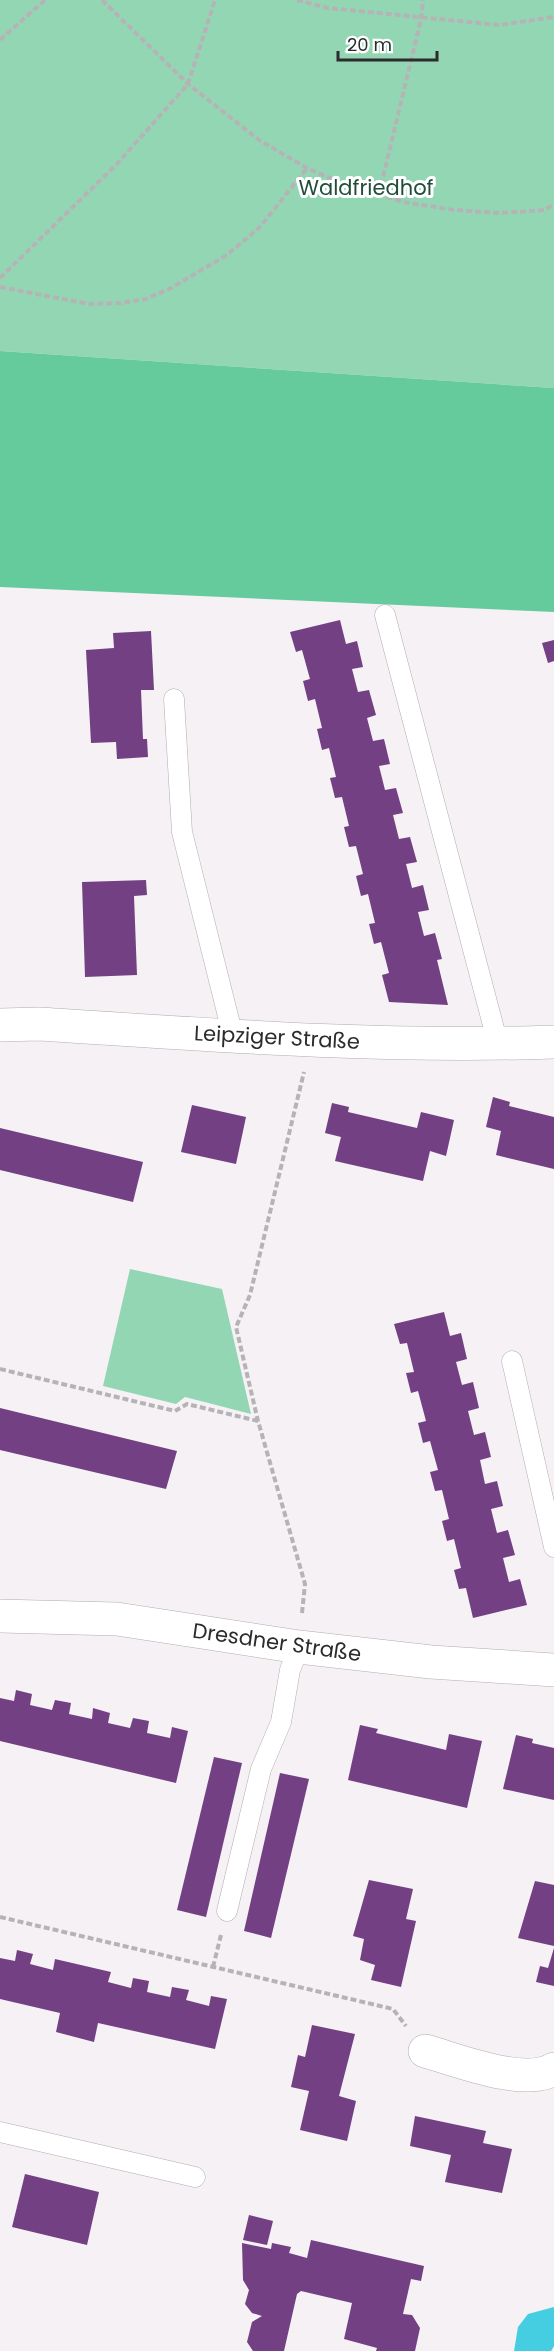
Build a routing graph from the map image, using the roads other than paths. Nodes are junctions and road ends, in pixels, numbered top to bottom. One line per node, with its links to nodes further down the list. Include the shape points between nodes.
1 (385, 615): 6 (lane)
2 (174, 699): 4 (lane, via 182,832)
3 (0, 1025): 4 (street, Leipziger Straße)
4 (233, 1036): 6 (street, Leipziger Straße)
5 (554, 1042): 6 (street, Leipziger Straße)
6 (498, 1044)
7 (512, 1361): 8 (lane)
8 (554, 1546)
9 (0, 1616): 10 (street, Dresdner Straße, via 117,1619)
10 (299, 1647): 11 (street, Dresdner Straße, via 431,1662); 12 (lane, via 290,1670 281,1722 261,1769)
11 (554, 1670)
12 (227, 1911)
13 (425, 2051): 14 (street, via 519,2077 545,2075)
14 (554, 2069)
15 (0, 2132): 16 (lane)
16 (195, 2177)

